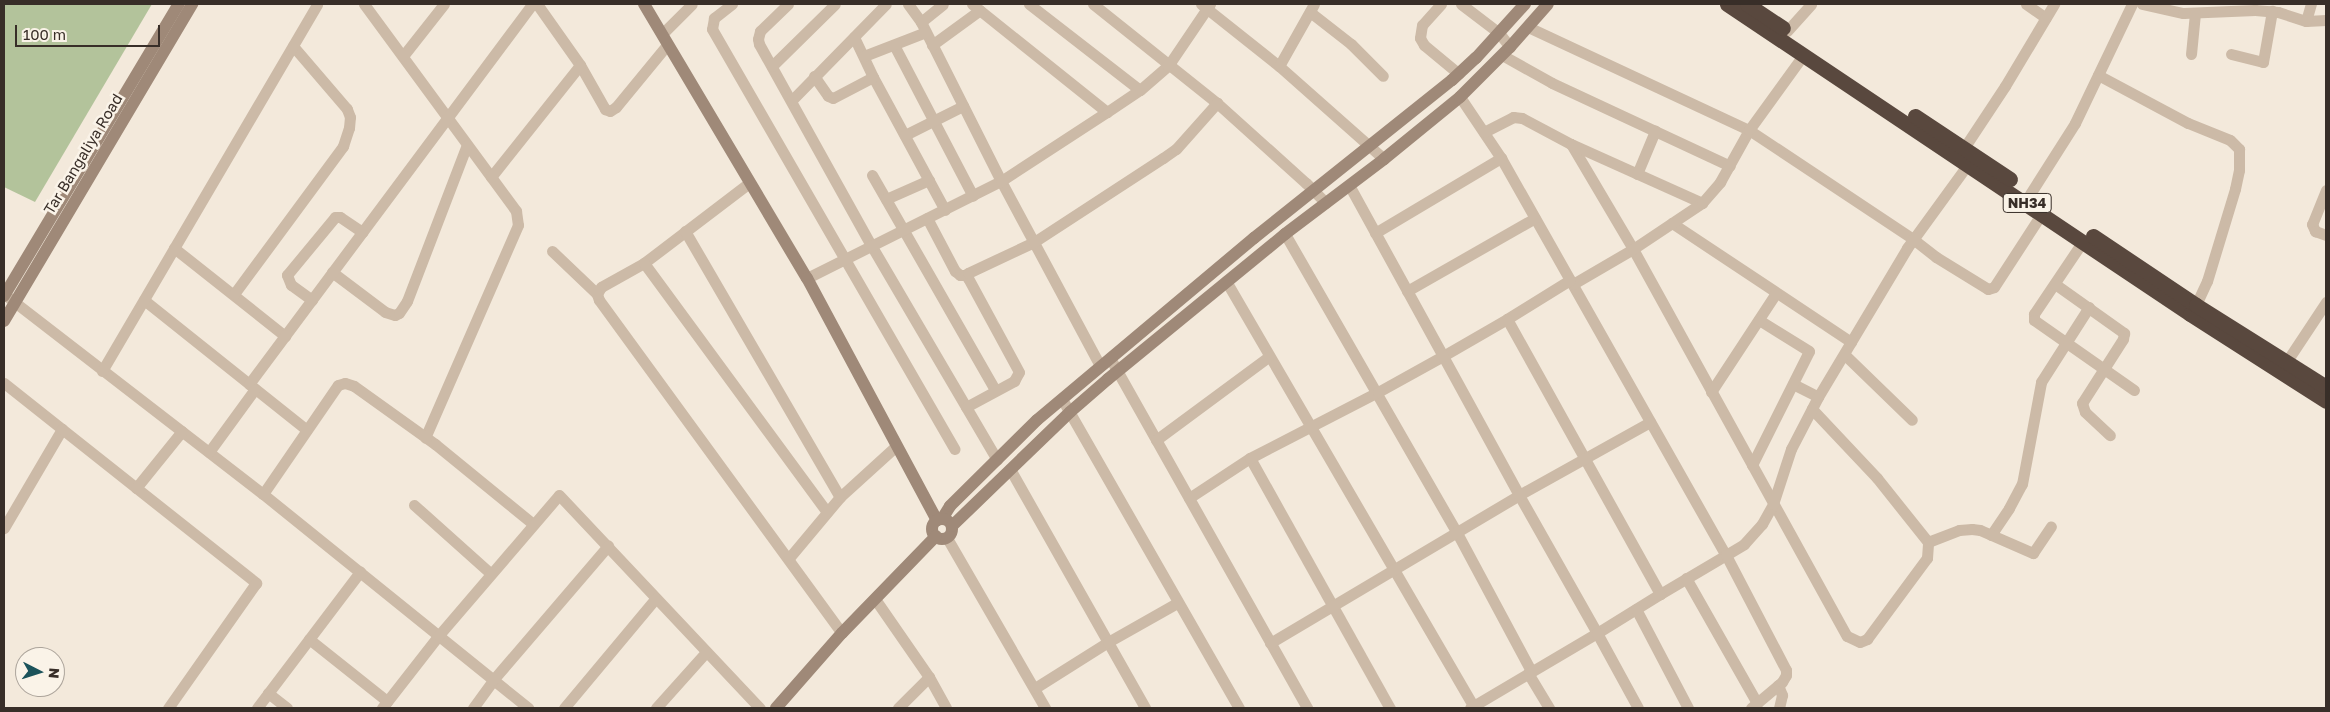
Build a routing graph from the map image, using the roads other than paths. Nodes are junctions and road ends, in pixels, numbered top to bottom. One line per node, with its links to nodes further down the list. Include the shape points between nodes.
1 (179, 4): 63 (street, Tar Bangaliya Road)
2 (192, 4): 63 (street, Tar Bangaliya Road)
3 (317, 4): 46 (street)
4 (364, 4): 51 (street)
5 (444, 4): 51 (street)
6 (532, 4): 69 (street)
7 (537, 4): 53 (street)
8 (644, 4): 43 (street)
9 (692, 4): 43 (street)
10 (732, 4): 115 (street, via 714,18 712,29)
11 (788, 4): 54 (street, via 758,35 759,44)
12 (835, 4): 54 (street)
13 (886, 4): 42 (street)
14 (908, 4): 38 (street)
15 (943, 4): 38 (street)
16 (1029, 4): 62 (street)
17 (1093, 4): 55 (street)
18 (1441, 4): 57 (street, via 1422,24 1420,38)
19 (1461, 4): 41 (street)
20 (1525, 4): 41 (street)
21 (1548, 4): 39 (street)
22 (1728, 4): 48 (highway, NH34)
23 (1747, 4): 40 (highway, NH34)
24 (1811, 4): 40 (street)
25 (2026, 4): 35 (street)
26 (2054, 4): 35 (street)
27 (2132, 4): 58 (street)
28 (2142, 4): 34 (street, via 2172,12)
29 (2312, 4): 37 (street)
30 (1206, 5): 55 (street); 56 (street)
31 (976, 7): 45 (street); 68 (street)
32 (1312, 8): 56 (street); 60 (street)
33 (2272, 11): 34 (street); 37 (street); 50 (street, via 2263,62)
34 (2195, 13): 49 (street)
35 (2046, 18): 78 (street)
36 (2326, 20): 37 (street)
37 (2306, 21)
38 (924, 27): 44 (street); 45 (street)
39 (1528, 27): 47 (street); 71 (street)
40 (1787, 31): 78 (highway, NH34)
41 (1499, 33): 47 (street); 57 (street)
42 (854, 37): 52 (street); 59 (street)
43 (665, 40): 53 (street, via 616,108 610,111); 88 (street)
44 (894, 45): 52 (street); 70 (street)
45 (932, 45): 67 (street)
46 (292, 46): 112 (street); 125 (street, via 347,109 349,128 343,146)
47 (1506, 51): 64 (street); 73 (street, via 1525,70)
48 (1804, 54): 71 (street); 81 (highway, NH34)
49 (2191, 54)
50 (2230, 54)
51 (403, 56): 69 (street)
52 (864, 56): 61 (street)
53 (580, 66): 85 (street)
54 (772, 66): 65 (street)
55 (1168, 66): 62 (street); 66 (street)
56 (1279, 66): 77 (street)
57 (1458, 74): 77 (street)
58 (2098, 75): 92 (street, via 2075,123); 131 (street, via 2188,123 2230,140 2239,149 2239,170 2234,189 2207,281)
59 (814, 76): 61 (street, via 833,98); 65 (street)
60 (1383, 76)
61 (873, 77): 74 (street)
62 (1140, 90): 68 (street)
63 (131, 95): 127 (street, Tar Bangaliya Road)
64 (1460, 97): 72 (street); 80 (street)
65 (792, 100): 111 (street)
66 (1217, 103): 90 (street); 110 (street, via 1176,149)
67 (963, 106): 70 (street); 87 (street)
68 (1107, 112): 87 (street)
69 (447, 117): 76 (street); 103 (street)
70 (935, 122): 74 (street); 93 (street)
71 (1749, 130): 82 (street); 108 (street)
72 (1484, 132): 75 (street, via 1513,117 1522,118); 79 (street)
73 (1655, 132): 82 (street); 84 (street)
74 (905, 135): 86 (street)
75 (1571, 144): 84 (street); 113 (street)
76 (468, 145): 85 (street); 117 (street, via 400,313 385,312)
77 (1370, 145): 80 (street); 90 (street)
78 (1964, 148): 92 (highway, NH34)
79 (1502, 158): 100 (street); 105 (street)
80 (1384, 159): 89 (street)
81 (1968, 164): 98 (highway, NH34); 108 (street)
82 (1730, 166): 96 (street)
83 (872, 174): 94 (street)
84 (1637, 174): 96 (street)
85 (491, 177): 168 (street, via 516,211 518,225)
86 (929, 180): 94 (street); 97 (street)
87 (1001, 181): 93 (street); 110 (street)
88 (749, 183): 104 (street); 119 (street)
89 (1349, 186): 95 (street); 105 (street)
90 (1314, 190): 95 (street); 142 (street)
91 (2326, 190): 107 (street, via 2312,224 2315,230)
92 (2030, 194): 131 (highway, NH34)
93 (973, 196): 97 (street)
94 (886, 199): 102 (street)
95 (1326, 203): 106 (street)
96 (1702, 203): 101 (street)
97 (944, 210): 99 (street)
98 (2042, 213): 108 (street, via 1994,288 1990,289 1936,257); 109 (highway, NH34)
99 (927, 218): 102 (street); 118 (street, via 955,271)
100 (1535, 218): 121 (street); 123 (street)
101 (1672, 224): 113 (street); 124 (street)
102 (904, 230): 111 (street); 151 (street)
103 (362, 232): 117 (street); 129 (street, via 335,217 288,275 291,285)
104 (686, 232): 116 (street); 181 (street)
105 (1375, 233): 123 (street)
106 (1285, 234): 120 (street); 153 (street)
107 (2326, 235)
108 (1913, 239): 137 (street)
109 (2083, 241): 122 (street); 143 (highway, NH34, via 2190,314)
110 (1034, 242): 118 (street); 142 (street)
111 (871, 245): 115 (street); 158 (street)
112 (174, 248): 125 (street); 128 (street)
113 (1633, 249): 121 (street); 154 (street)
114 (552, 251): 126 (street)
115 (843, 260): 119 (street); 171 (street)
116 (644, 263): 126 (street, via 601,287); 185 (street)
117 (332, 272): 129 (street)
118 (968, 275): 151 (street, via 1018,366 1018,377)
119 (807, 278): 170 (street)
120 (1226, 282): 141 (street); 146 (street)
121 (1572, 282): 133 (street); 162 (street)
122 (2055, 284): 132 (street); 138 (street, via 2034,314 2034,320)
123 (1407, 291): 140 (street)
124 (1776, 293): 134 (street); 137 (street)
125 (234, 294): 136 (street)
126 (597, 294): 195 (street)
127 (8, 298): 135 (street); 145 (street)
128 (144, 300): 145 (street); 149 (street)
129 (312, 300): 136 (street)
130 (2326, 302): 143 (street)
131 (2196, 306): 143 (highway, NH34)
132 (2089, 307): 138 (street); 144 (street, via 2124,333)
133 (1507, 319): 140 (street); 174 (street)
134 (1759, 320): 148 (street, via 1809,350); 154 (street)
135 (4, 321)
136 (285, 336): 149 (street)
137 (1851, 342): 139 (street)
138 (2067, 344): 144 (street); 191 (street, via 2038,389 2025,472 2018,493)
139 (1845, 355): 155 (street); 161 (street)
140 (1443, 356): 153 (street); 180 (street)
141 (1268, 357): 163 (street); 169 (street)
142 (1105, 362): 146 (street); 156 (street)
143 (2284, 366): 150 (highway, NH34); 157 (highway, NH34)
144 (2103, 369): 152 (street); 167 (street, via 2082,403 2083,408)
145 (102, 370): 166 (street)
146 (1117, 371): 160 (street); 169 (street)
147 (4, 383): 164 (street)
148 (1793, 384): 155 (street); 176 (street)
149 (252, 386): 165 (street); 172 (street)
150 (2326, 387)
151 (995, 390): 158 (street)
152 (2134, 390)
153 (1378, 392): 163 (street); 190 (street)
154 (1711, 392): 176 (street)
155 (1818, 397): 159 (street)
156 (1062, 399): 160 (street); 175 (street)
157 (2326, 401)
158 (966, 407): 175 (street)
159 (1812, 409): 183 (street, via 1791,449); 192 (street, via 1877,478)
160 (1070, 412): 177 (street); 203 (street)
161 (1912, 420)
162 (1650, 422): 174 (street); 194 (street)
163 (1311, 428): 173 (street); 196 (street)
164 (62, 429): 178 (street); 188 (street)
165 (307, 430): 168 (street, via 338,385 345,383 354,386); 179 (street)
166 (182, 431): 172 (street); 178 (street)
167 (2110, 435)
168 (426, 438): 186 (street)
169 (1156, 440): 182 (street)
170 (896, 446): 181 (street); 189 (street)
171 (954, 448)
172 (209, 452): 179 (street)
173 (1250, 458): 182 (street); 204 (street)
174 (1584, 458): 180 (street); 200 (street)
175 (996, 460): 189 (street, via 950,506)
176 (1752, 465): 183 (street)
177 (1010, 469): 189 (street); 210 (street)
178 (136, 488): 221 (street, via 256,583)
179 (264, 494): 197 (street)
180 (1519, 495): 190 (street); 207 (street)
181 (840, 498): 185 (street)
182 (1189, 498): 211 (street)
183 (1773, 504): 192 (street, via 1847,636 1855,641 1867,639 1901,593 1926,558); 194 (street, via 1762,524 1744,544)
184 (414, 505): 198 (street)
185 (827, 512): 195 (street)
186 (533, 524): 193 (street, via 559,495); 198 (street)
187 (2051, 526): 191 (street, via 2032,553)
188 (4, 528)
189 (943, 528): 202 (street); 217 (street)
190 (1456, 531): 196 (street); 213 (street)
191 (1991, 535): 192 (street, via 1966,529)
192 (1928, 542)
193 (608, 546): 201 (street); 215 (street)
194 (1726, 555): 199 (street); 216 (street, via 1786,670)
195 (789, 558): 206 (street)
196 (1394, 570): 204 (street); 237 (street)
197 (360, 572): 208 (street); 209 (street)
198 (490, 574): 208 (street)
199 (1686, 578): 200 (street); 220 (street)
200 (1660, 594): 205 (street)
201 (656, 598): 212 (street); 226 (street)
202 (875, 599): 206 (street); 214 (street)
203 (1177, 602): 210 (street); 234 (street)
204 (1333, 606): 211 (street); 236 (street)
205 (1636, 609): 207 (street); 240 (street)
206 (842, 633): 229 (street)
207 (1596, 633): 213 (street); 239 (street)
208 (439, 635): 215 (street); 219 (street)
209 (309, 639): 218 (street); 219 (street)
210 (1108, 642): 217 (street); 233 (street)
211 (1270, 642): 235 (street)
212 (706, 652): 227 (street); 228 (street)
213 (1529, 672): 237 (street); 238 (street)
214 (929, 677): 230 (street); 231 (street)
215 (493, 680): 224 (street); 225 (street)
216 (1778, 685): 220 (street); 241 (street, via 1782,696)
217 (1035, 688): 232 (street)
218 (268, 693): 222 (street); 223 (street)
219 (384, 705)
220 (1754, 706)
221 (168, 708)
222 (257, 708)
223 (287, 708)
224 (473, 708)
225 (528, 708)
226 (564, 708)
227 (656, 708)
228 (760, 708)
229 (776, 708)
230 (898, 708)
231 (946, 708)
232 (1045, 708)
233 (1145, 708)
234 (1239, 708)
235 (1307, 708)
236 (1390, 708)
237 (1473, 708)
238 (1549, 708)
239 (1638, 708)
240 (1688, 708)
241 (1779, 708)

